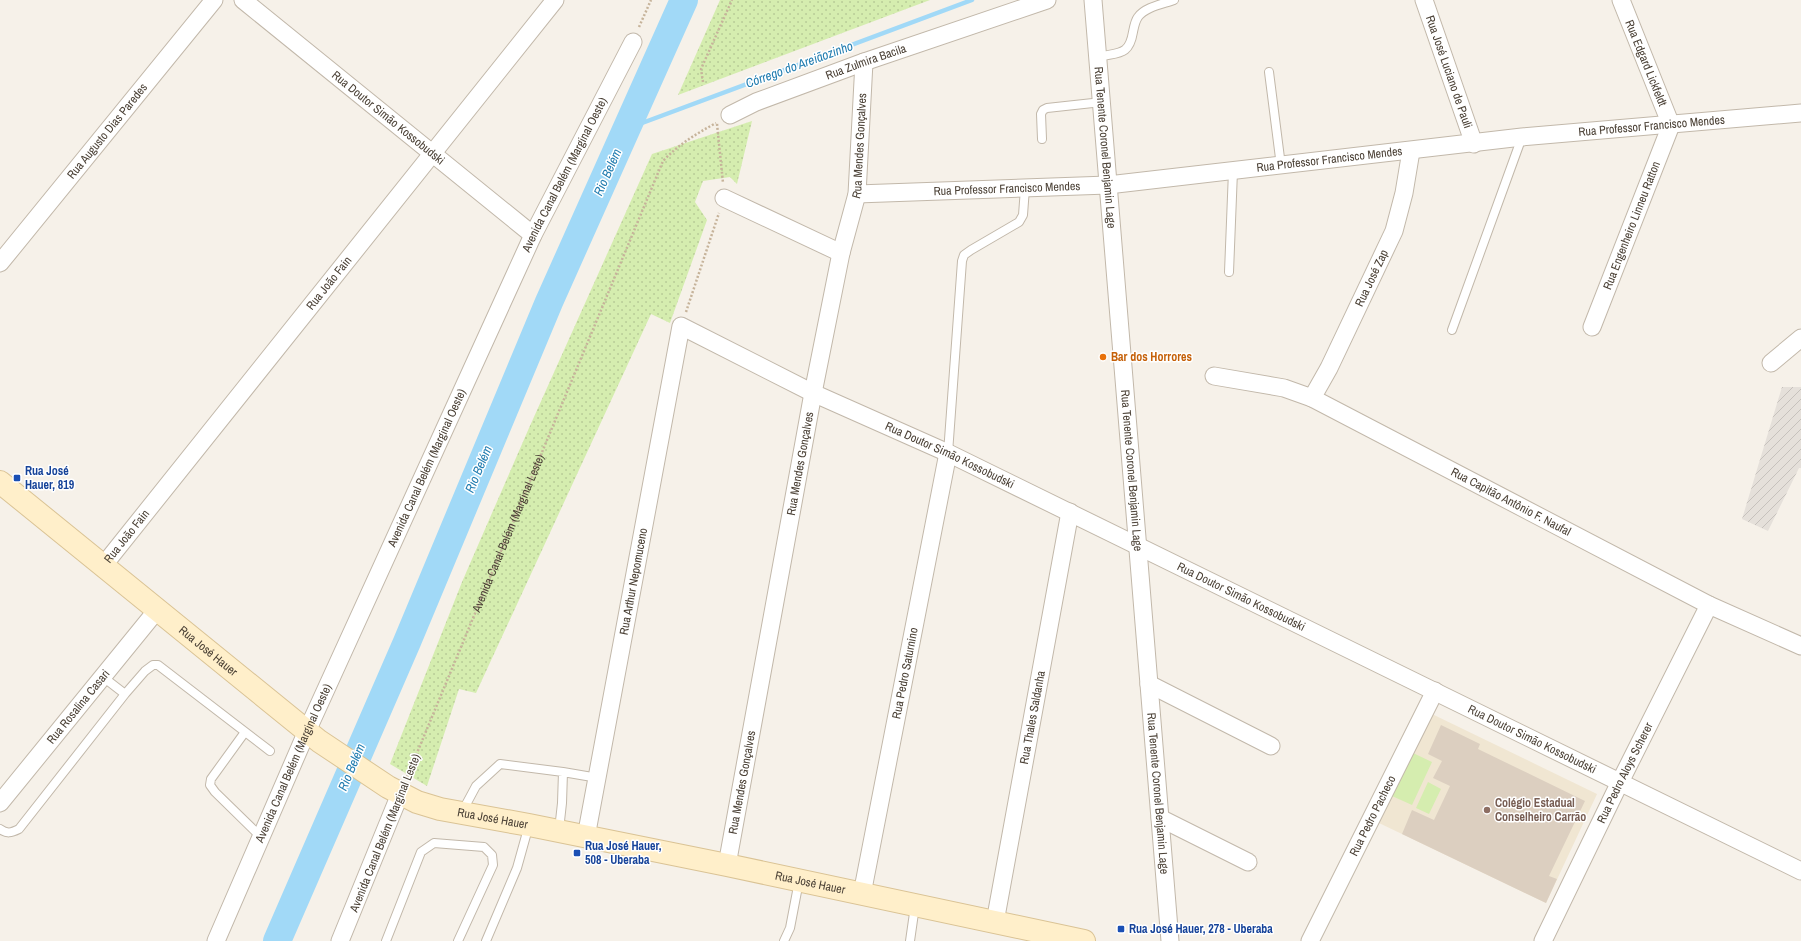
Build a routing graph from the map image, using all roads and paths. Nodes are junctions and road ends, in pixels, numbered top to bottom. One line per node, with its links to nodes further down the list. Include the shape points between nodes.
1 (214, 0): 33 (street, Rua Augusto Dias Paredes)
2 (243, 0): 24 (street, Rua Doutor Simão Kossobudski)
3 (555, 0): 24 (street, Rua João Fain)
4 (651, 0): 11 (path)
5 (732, 0): 15 (path, via 701,69)
6 (1047, 0): 13 (street, Rua Zulmira Bacila)
7 (1093, 0): 12 (street, Rua Tenente Coronel Benjamin Lage)
8 (1174, 0): 12 (lane, via 1145,10 1138,17 1131,45 1127,49)
9 (1424, 0): 22 (street, Rua José Luciano de Pauli)
10 (1621, 0): 19 (street, Rua Edgard Lickfeldt)
11 (633, 42): 31 (street, Avenida Canal Belém (Marginal Oeste))
12 (1098, 57): 16 (street, Rua Tenente Coronel Benjamin Lage)
13 (864, 62): 18 (street, Rua Zulmira Bacila, via 756,102); 29 (street, Rua Mendes Gonçalves)
14 (1269, 72): 25 (lane)
15 (703, 82)
16 (1102, 102): 21 (lane, via 1043,110); 27 (street, Rua Tenente Coronel Benjamin Lage)
17 (1801, 113): 19 (street, Rua Professor Francisco Mendes)
18 (724, 119): 30 (path); 62 (path, Avenida Canal Belém (Marginal Leste), via 691,136 663,161)
19 (1671, 125): 20 (street, Rua Professor Francisco Mendes); 36 (street, Rua Engenheiro Linneu Ratton)
20 (1522, 137): 22 (street, Rua Professor Francisco Mendes); 37 (lane)
21 (1042, 139)
22 (1474, 144): 23 (street, Rua Professor Francisco Mendes)
23 (1411, 151): 25 (street, Rua Professor Francisco Mendes); 42 (street, Rua José Zap, via 1394,231 1329,368)
24 (432, 154): 31 (street, Rua Doutor Simão Kossobudski); 47 (street, Rua João Fain)
25 (1281, 166): 26 (street, Rua Professor Francisco Mendes)
26 (1233, 171): 27 (street, Rua Professor Francisco Mendes); 34 (lane)
27 (1108, 185): 28 (street, Rua Professor Francisco Mendes); 46 (street, Rua Tenente Coronel Benjamin Lage)
28 (1025, 188): 29 (street, Rua Professor Francisco Mendes); 43 (lane, via 1023,215 1019,222 971,250 964,255 962,261)
29 (857, 194): 32 (street, Rua Mendes Gonçalves)
30 (724, 198): 32 (street); 35 (path)
31 (534, 235): 56 (street, Avenida Canal Belém (Marginal Oeste))
32 (841, 253): 41 (street, Rua Mendes Gonçalves)
33 (0, 263)
34 (1229, 272)
35 (681, 326): 41 (street, Rua Doutor Simão Kossobudski); 60 (street, Rua Arthur Nepomuceno)
36 (1592, 327)
37 (1452, 330)
38 (1801, 338): 39 (street)
39 (1771, 363)
40 (1214, 376): 42 (street, Rua Capitão Antônio F. Naufal, via 1284,388)
41 (813, 394): 43 (street, Rua Doutor Simão Kossobudski); 72 (street, Rua Mendes Gonçalves)
42 (1312, 398): 48 (street, Rua Capitão Antônio F. Naufal)
43 (948, 453): 45 (street, Rua Doutor Simão Kossobudski); 75 (street, Rua Pedro Saturnino)
44 (0, 482): 47 (main road, Rua José Hauer)
45 (1070, 512): 46 (street, Rua Doutor Simão Kossobudski); 77 (street, Rua Thales Saldanha)
46 (1137, 545): 52 (street, Rua Tenente Coronel Benjamin Lage); 53 (street, Rua Doutor Simão Kossobudski)
47 (103, 566): 49 (main road, Rua José Hauer)
48 (1710, 605): 50 (street, Rua Capitão Antônio F. Naufal); 61 (street, Rua Pedro Aloys Scherer)
49 (157, 610): 51 (street, Rua Rosalina Casari); 56 (main road, Rua José Hauer)
50 (1801, 646)
51 (103, 677): 54 (lane); 63 (street, Rua Rosalina Casari)
52 (1149, 684): 57 (street); 65 (street, Rua Tenente Coronel Benjamin Lage)
53 (1434, 691): 61 (street, Rua Doutor Simão Kossobudski); 88 (street, Rua Pedro Pacheco)
54 (125, 694): 55 (lane, via 148,667 158,665); 67 (lane, via 19,829 11,833)
55 (245, 732): 58 (lane); 69 (lane, via 211,779 210,785)
56 (313, 736): 62 (main road, Rua José Hauer); 69 (street, Avenida Canal Belém (Marginal Oeste))
57 (1271, 746)
58 (270, 751)
59 (563, 772): 60 (lane); 64 (lane, via 500,764 476,786); 68 (lane)
60 (598, 778): 70 (street, Rua Arthur Nepomuceno)
61 (1620, 782): 73 (street, Rua Doutor Simão Kossobudski); 89 (street, Rua Pedro Aloys Scherer)
62 (394, 791): 64 (main road, Rua José Hauer, via 440,809); 80 (street, Avenida Canal Belém (Marginal Leste))
63 (0, 803)
64 (461, 812): 66 (main road, Rua José Hauer)
65 (1160, 818): 71 (street); 87 (street, Rua Tenente Coronel Benjamin Lage)
66 (529, 825): 68 (main road, Rua José Hauer); 83 (lane, via 517,868)
67 (0, 829)
68 (559, 831): 70 (main road, Rua José Hauer)
69 (261, 837): 79 (street, Avenida Canal Belém (Marginal Oeste))
70 (586, 837): 72 (main road, Rua José Hauer)
71 (1248, 862)
72 (727, 865): 74 (main road, Rua José Hauer)
73 (1801, 870)
74 (799, 880): 75 (main road, Rua José Hauer); 84 (lane, via 790,928)
75 (862, 894): 76 (main road, Rua José Hauer)
76 (915, 905): 77 (main road, Rua José Hauer); 85 (lane)
77 (995, 922): 78 (main road, Rua José Hauer)
78 (1051, 937): 86 (main road, Rua José Hauer)
79 (216, 941)
80 (340, 941)
81 (386, 941): 82 (lane, via 421,852 434,843 484,847 492,855 493,865)
82 (458, 941)
83 (486, 941)
84 (784, 941)
85 (910, 941)
86 (1084, 941)
87 (1170, 941)
88 (1310, 941)
89 (1543, 941)

